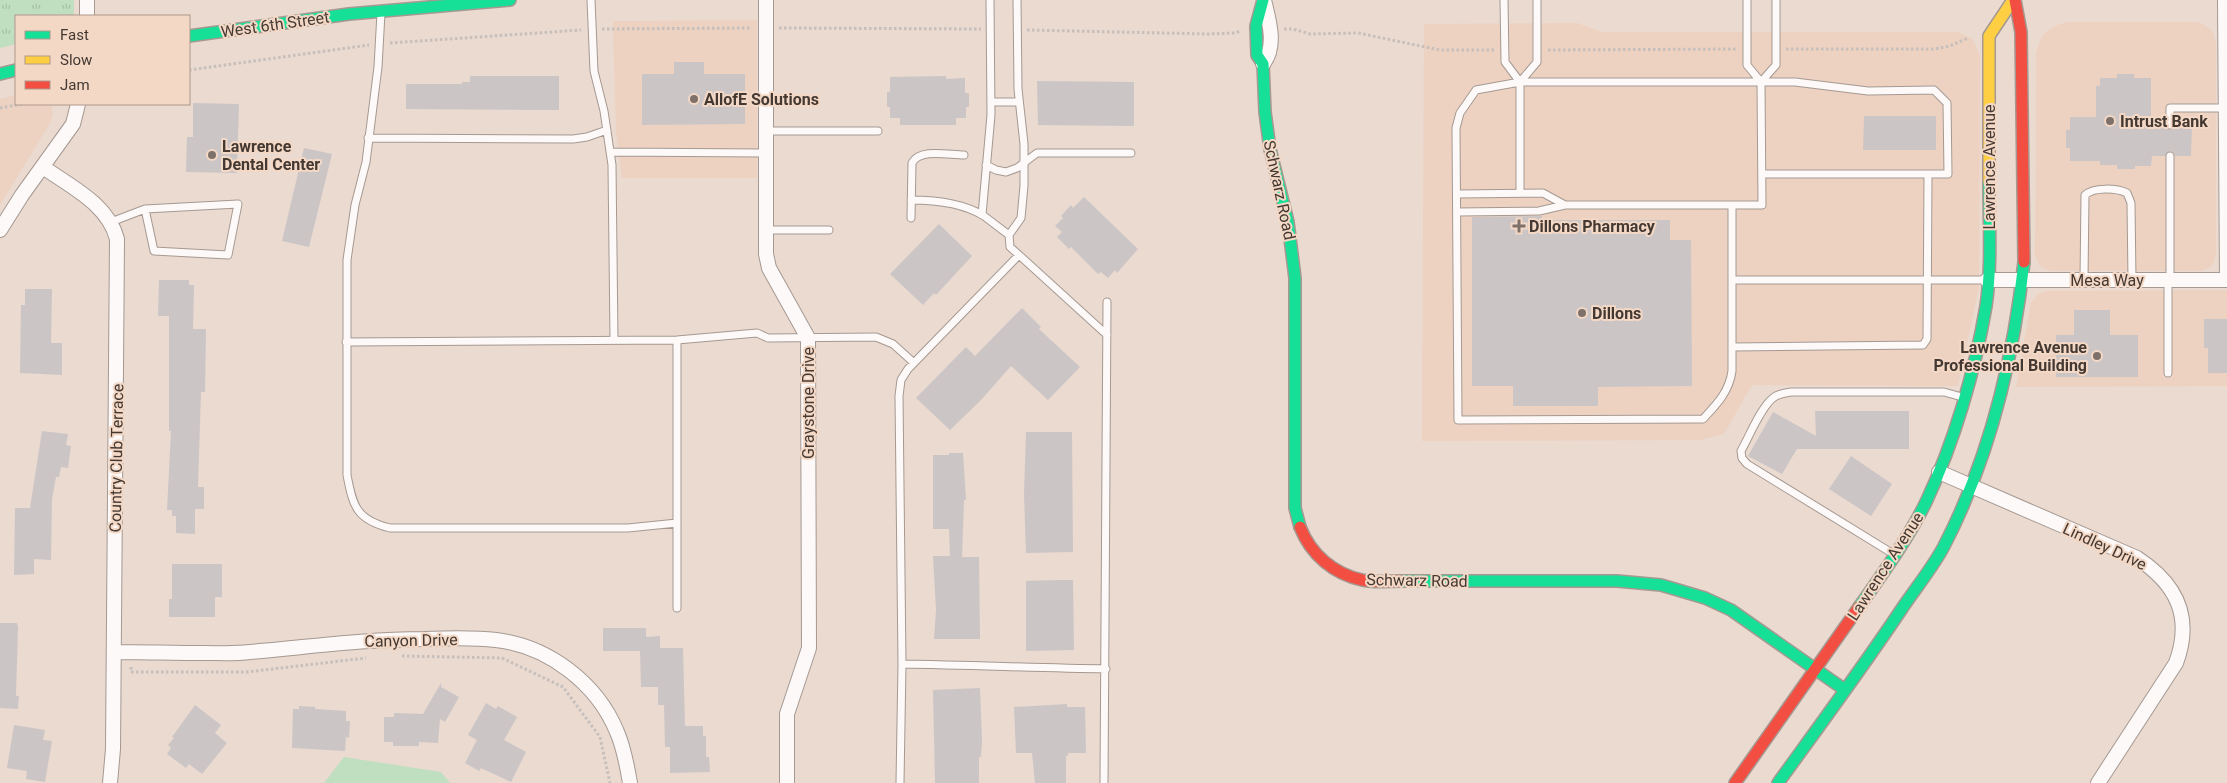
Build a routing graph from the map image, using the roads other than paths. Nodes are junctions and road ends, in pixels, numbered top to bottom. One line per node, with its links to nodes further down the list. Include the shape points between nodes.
1 (87, 0): 16 (street)
2 (510, 0): 14 (street, West 6th Street)
3 (591, 0): 29 (lane, via 594,71)
4 (766, 0): 30 (street, Graystone Drive)
5 (990, 0): 24 (lane)
6 (1018, 0): 25 (lane)
7 (1264, 0): 18 (street, Schwarz Road, via 1270,25 1270,55)
8 (1504, 0): 21 (lane, via 1505,62)
9 (1537, 0): 21 (lane, via 1537,62)
10 (1746, 0): 22 (lane, via 1746,65)
11 (1776, 0): 22 (lane, via 1776,65)
12 (2014, 0): 62 (street, Lawrence Avenue, via 1989,36); 63 (street, Lawrence Avenue, via 2021,32)
13 (2226, 0): 23 (street)
14 (422, 3): 15 (street, West 6th Street)
15 (381, 10): 17 (street, West 6th Street); 32 (lane, via 378,67)
16 (87, 15)
17 (190, 36)
18 (1263, 64): 85 (street, Schwarz Road, via 1270,148 1288,222 1296,278 1295,508 1299,528 1316,556 1346,576 1364,581 1617,581 1661,585 1731,610)
19 (15, 70): 20 (street)
20 (0, 74)
21 (1520, 82): 22 (lane); 44 (lane); 45 (lane, via 1476,90 1464,106 1456,128)
22 (1761, 82): 41 (lane); 42 (lane, via 1795,82 1868,91 1934,90 1947,102 1948,174)
23 (2226, 86): 27 (street)
24 (991, 102): 25 (lane); 39 (lane)
25 (1019, 102): 38 (lane)
26 (78, 105): 40 (street, via 73,124)
27 (2226, 108): 28 (lane, via 2170,108); 43 (street)
28 (2170, 125)
29 (606, 130): 32 (lane, via 573,139); 33 (lane)
30 (766, 131): 31 (lane); 34 (street, Graystone Drive)
31 (878, 131)
32 (368, 138): 73 (lane, via 347,260)
33 (610, 152): 34 (lane); 71 (lane)
34 (766, 153): 56 (street, Graystone Drive)
35 (1131, 153): 38 (lane, via 1036,153)
36 (964, 155): 46 (lane, via 922,154 915,157)
37 (2170, 156): 66 (lane)
38 (1024, 163): 39 (lane, via 1006,172); 58 (lane, via 1021,218)
39 (986, 165): 51 (lane)
40 (43, 167): 53 (street, Country Club Terrace, via 100,208); 55 (street)
41 (1762, 174): 42 (lane); 48 (lane, via 1762,205)
42 (1928, 174): 61 (lane)
43 (2227, 185): 54 (street)
44 (1520, 193): 45 (lane); 47 (lane, via 1543,193)
45 (1457, 194): 50 (lane)
46 (911, 200): 51 (lane, via 942,202); 52 (lane)
47 (1565, 205): 48 (lane); 50 (lane, via 1539,211)
48 (1732, 205): 60 (lane)
49 (145, 210): 49 (lane, via 238,204 228,255 154,252); 53 (lane)
50 (1457, 212): 74 (lane, via 1458,420 1703,419 1730,385)
51 (982, 215): 58 (lane)
52 (911, 218)
53 (111, 222): 83 (street, Country Club Terrace, via 118,248)
54 (2227, 229): 67 (street)
55 (0, 230)
56 (766, 230): 57 (lane); 70 (street, Graystone Drive, via 769,268)
57 (829, 230)
58 (1009, 235): 59 (lane, via 1010,247)
59 (1019, 255): 69 (lane); 75 (lane)
60 (1732, 280): 61 (lane); 74 (lane)
61 (1928, 280): 62 (lane); 74 (lane, via 1926,339 1923,345)
62 (1987, 280): 63 (street, Mesa Way); 77 (street, Lawrence Avenue, via 1984,314)
63 (2023, 280): 64 (street, Mesa Way); 79 (street, Lawrence Avenue, via 1997,414)
64 (2084, 280): 65 (street, Mesa Way); 65 (lane, via 2085,195 2094,190 2120,190 2127,193 2131,203)
65 (2132, 280): 66 (street, Mesa Way)
66 (2169, 280): 67 (street, Mesa Way); 76 (lane)
67 (2227, 280)
68 (1106, 302): 69 (lane)
69 (1106, 334): 86 (lane)
70 (808, 338): 72 (lane, via 768,338 757,332); 75 (lane, via 876,337 893,344); 90 (street, Graystone Drive, via 809,648 787,714)
71 (614, 340): 72 (lane); 73 (lane)
72 (677, 340): 80 (lane)
73 (346, 342): 80 (lane, via 347,475 356,508 363,518 375,525 390,528 628,528)
74 (1732, 347)
75 (914, 363): 84 (lane, via 901,380 898,396)
76 (2168, 373)
77 (1965, 398): 78 (street, Lawrence Avenue); 81 (lane, via 1944,392 1779,394 1766,406 1741,451 1747,464)
78 (1939, 472): 79 (street, Lindley Drive); 81 (street, Lawrence Avenue)
79 (1972, 486): 87 (street, Lawrence Avenue, via 1942,549); 95 (street, Lindley Drive, via 2137,558 2154,569 2175,595 2184,629 2176,663)
80 (677, 522): 82 (lane)
81 (1896, 555): 85 (street, Lawrence Avenue)
82 (677, 608)
83 (114, 652): 88 (street, Country Club Terrace); 89 (street, Canyon Drive, via 247,653 375,639 450,638 513,643 554,660 593,693 617,732)
84 (902, 664): 86 (lane); 91 (lane)
85 (1815, 669): 87 (street, Schwarz Road); 93 (street, Lawrence Avenue)
86 (1106, 670): 92 (lane)
87 (1845, 690): 94 (street, Lawrence Avenue)
88 (110, 783)
89 (630, 783)
90 (787, 783)
91 (900, 783)
92 (1104, 783)
93 (1735, 783)
94 (1778, 783)
95 (2098, 783)

